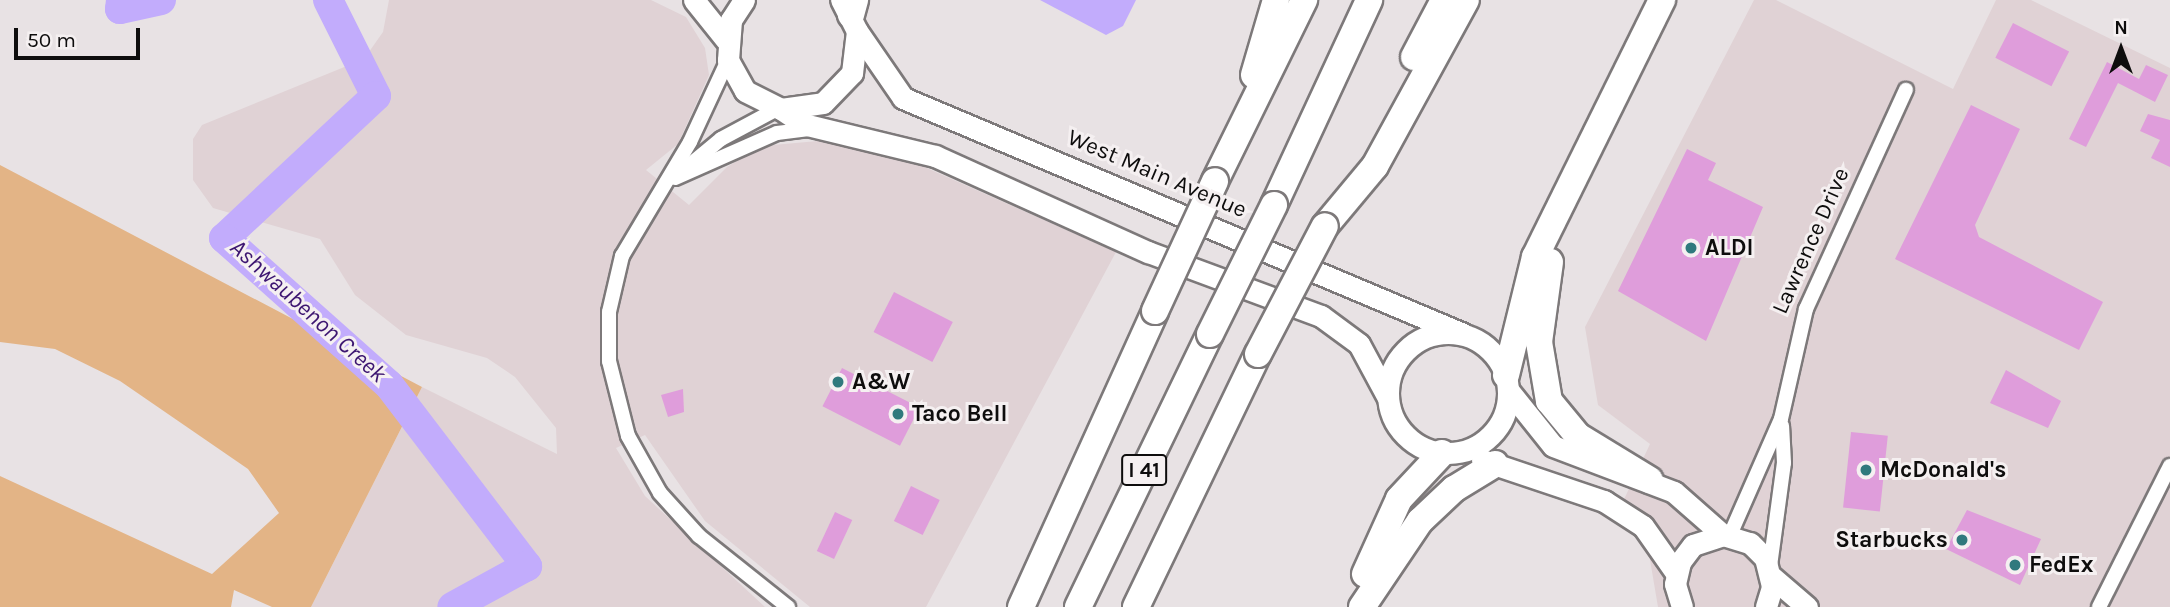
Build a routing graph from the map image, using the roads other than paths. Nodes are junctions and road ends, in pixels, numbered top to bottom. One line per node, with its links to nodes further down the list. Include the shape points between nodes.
1 (694, 0): 10 (main road)
2 (744, 0): 10 (main road)
3 (1276, 0): 14 (highway)
4 (1304, 0): 14 (highway)
5 (1369, 0): 31 (highway, I 41, bridge)
6 (1444, 0): 17 (highway, I 41)
7 (1466, 0): 17 (highway, via 1375,166)
8 (1662, 0): 16 (highway)
9 (851, 11): 12 (main road, via 852,73 840,90 813,106); 18 (main road, West Main Avenue, via 903,98)
10 (727, 50): 12 (main road, via 745,91); 15 (street)
11 (1906, 90): 21 (street, Lawrence Drive, via 1806,309)
12 (779, 109): 13 (main road, via 803,124); 15 (street, via 721,139)
13 (827, 128): 15 (street, via 777,133); 20 (main road, via 935,156 1148,252 1321,316 1359,344)
14 (1214, 181): 30 (highway, bridge)
15 (670, 182): 29 (street, via 630,240 613,289 608,347 621,416 641,464 681,518)
16 (1565, 203): 19 (highway, via 1535,257); 25 (highway, via 1544,286 1541,377 1549,401 1578,436)
17 (1325, 226): 32 (highway, I 41, bridge)
18 (1463, 334): 19 (main road, via 1497,357); 20 (main road, via 1426,336 1409,346 1389,377)
19 (1507, 383): 22 (main road, via 1494,432); 25 (main road, via 1553,446)
20 (1387, 396): 22 (main road, via 1405,435)
21 (1781, 419): 26 (street, Lawrence Drive); 27 (street, Lawrence Drive, via 1784,463)
22 (1450, 453): 23 (main road); 33 (highway, via 1399,499)
23 (1495, 464): 28 (main road, via 1570,485 1619,510 1657,541); 34 (highway, via 1454,489 1420,522)
24 (2170, 466): 39 (street)
25 (1650, 480): 26 (main road, via 1693,503)
26 (1727, 535): 27 (main road, via 1758,549); 28 (main road, via 1693,545)
27 (1771, 572): 37 (main road); 38 (main road)
28 (1676, 578): 35 (main road); 36 (main road)
29 (788, 607)
30 (1021, 607)
31 (1078, 607)
32 (1136, 607)
33 (1349, 607)
34 (1362, 607)
35 (1669, 607)
36 (1682, 607)
37 (1766, 607)
38 (1807, 607)
39 (2099, 607)

